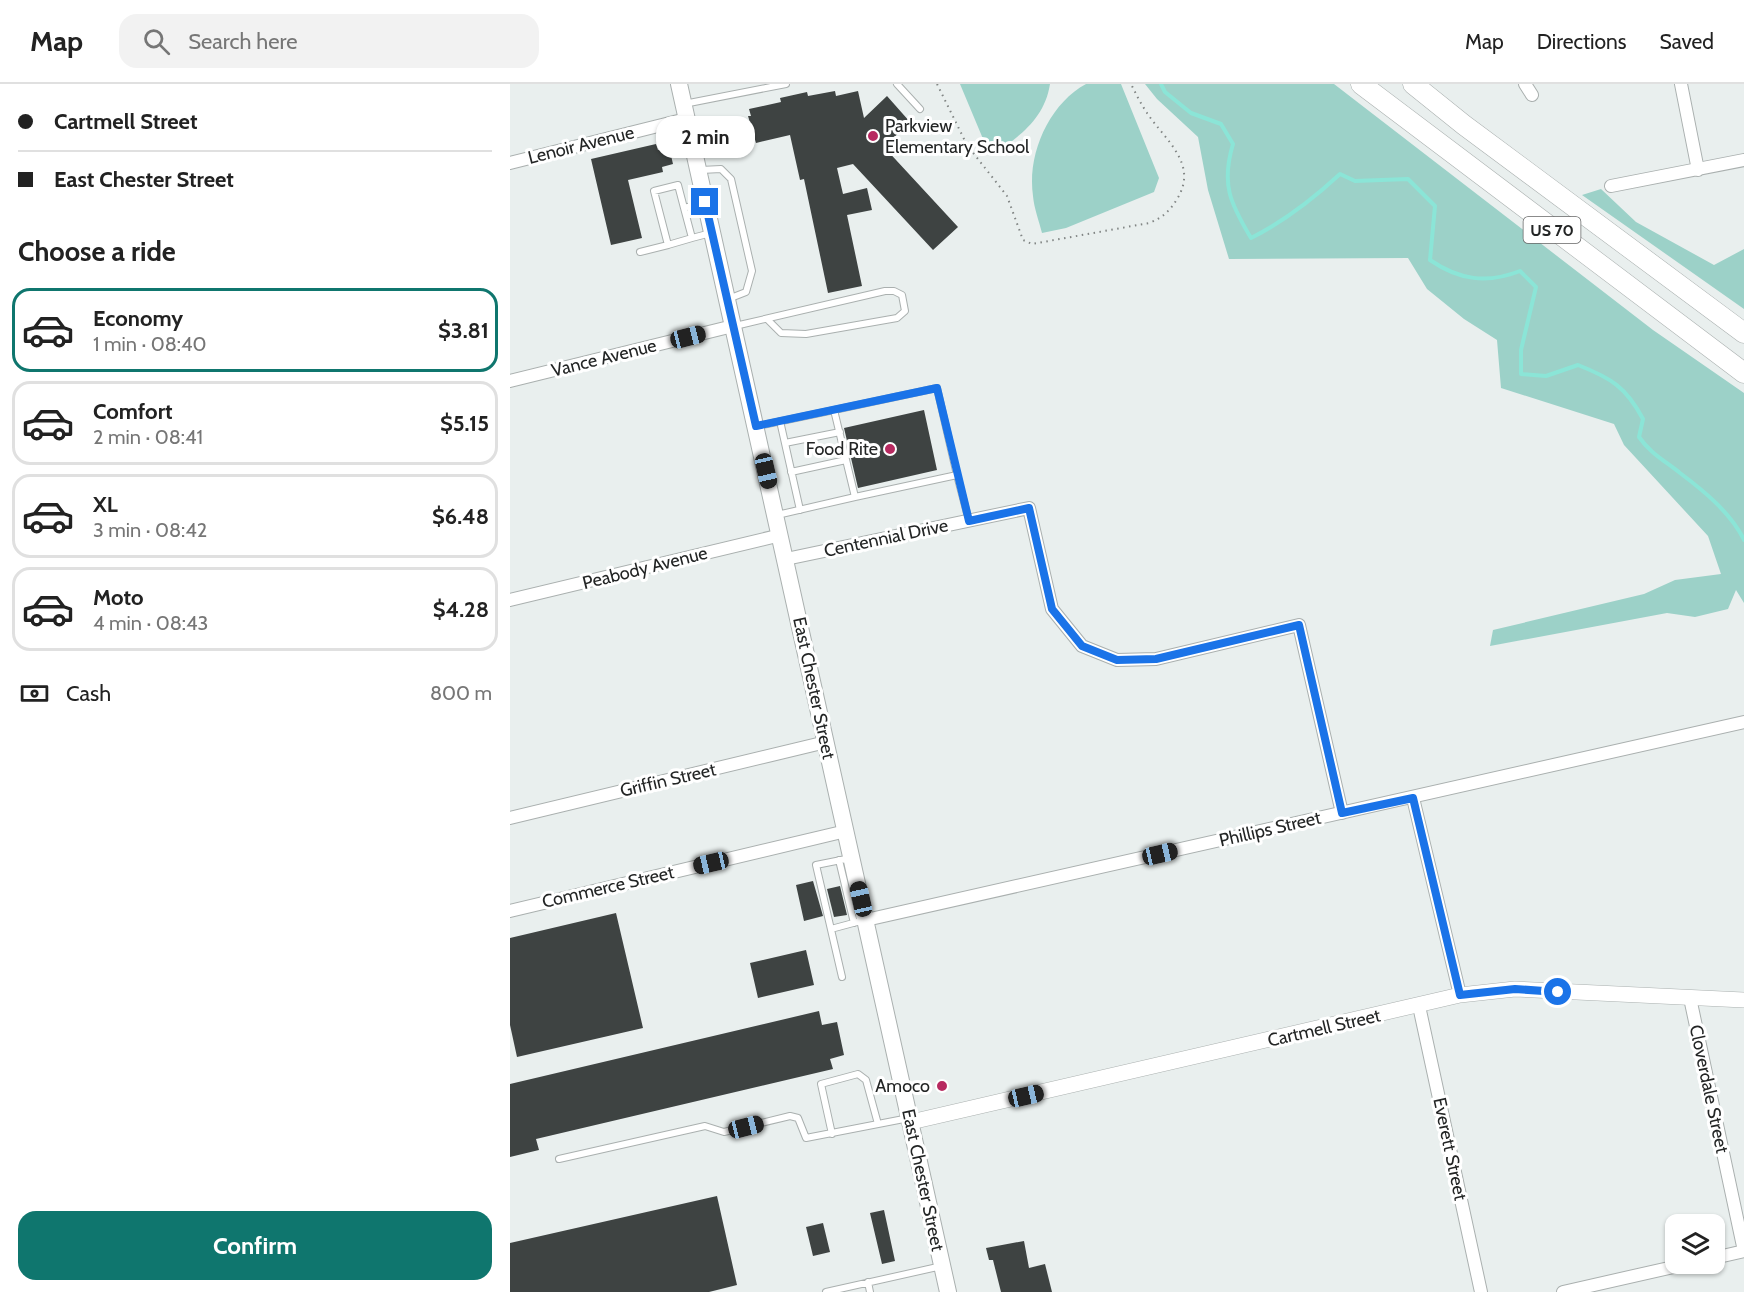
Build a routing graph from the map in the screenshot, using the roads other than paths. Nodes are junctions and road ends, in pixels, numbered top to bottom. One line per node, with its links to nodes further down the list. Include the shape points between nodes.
1 (679, 84): 8 (main road, East Chester Street)
2 (786, 84): 8 (lane)
3 (897, 84): 7 (lane)
4 (1361, 84): 24 (highway, US 70)
5 (1413, 84): 23 (highway, US 70)
6 (1681, 84): 11 (street)
7 (920, 110)
8 (685, 111): 10 (street, Lenoir Avenue); 12 (main road, East Chester Street)
9 (1744, 160): 11 (street)
10 (510, 163)
11 (1698, 170): 13 (street)
12 (698, 171): 14 (main road, East Chester Street); 20 (lane, via 721,169 731,179 753,271 746,292)
13 (1611, 186)
14 (705, 202): 15 (lane); 16 (main road, East Chester Street)
15 (684, 208): 17 (lane); 18 (lane, via 678,185 654,191)
16 (712, 232): 17 (lane); 20 (main road, East Chester Street)
17 (692, 238): 18 (lane)
18 (668, 245): 19 (lane)
19 (640, 252)
20 (727, 299): 22 (main road, East Chester Street)
21 (768, 320): 21 (lane, via 781,333 806,334 897,318 905,311 902,295 885,291); 22 (lane)
22 (733, 326): 25 (street, Vance Avenue); 28 (main road, East Chester Street)
23 (1744, 333)
24 (1744, 374)
25 (510, 381)
26 (834, 410): 27 (lane); 29 (lane); 33 (lane, via 937,388)
27 (780, 421): 28 (lane); 30 (lane)
28 (756, 426): 36 (main road, East Chester Street)
29 (840, 432): 30 (lane); 31 (lane)
30 (785, 443): 32 (lane)
31 (846, 460): 32 (lane); 34 (lane)
32 (791, 472): 35 (lane)
33 (957, 475): 34 (lane); 37 (lane)
34 (855, 497): 35 (lane)
35 (800, 510): 36 (lane)
36 (777, 515): 38 (main road, East Chester Street)
37 (969, 521): 39 (street, Centennial Drive); 44 (street, Centennial Drive, via 1029,508 1052,609 1082,646 1117,660 1156,659 1299,625)
38 (781, 535): 39 (main road, East Chester Street); 40 (street, Peabody Avenue)
39 (786, 559): 42 (main road, East Chester Street)
40 (510, 600)
41 (1744, 722): 43 (street, Phillips Street)
42 (826, 742): 45 (street, Griffin Street); 46 (main road, East Chester Street)
43 (1413, 798): 44 (street, Phillips Street); 52 (street)
44 (1342, 813): 49 (street, Phillips Street)
45 (510, 818)
46 (846, 831): 47 (main road, East Chester Street); 48 (street, Commerce Street)
47 (846, 859): 49 (main road, East Chester Street); 50 (lane, via 816,866)
48 (510, 911)
49 (860, 921): 50 (lane); 56 (main road, East Chester Street)
50 (831, 929): 51 (lane)
51 (842, 977)
52 (1460, 995): 53 (street, Cartmell Street, via 1515,989); 55 (street, Cartmell Street)
53 (1690, 998): 54 (street, Cartmell Street); 60 (street, Cloverdale Street)
54 (1744, 1000)
55 (1419, 1006): 56 (street, Cartmell Street); 68 (street, Everett Street)
56 (910, 1120): 57 (lane); 62 (main road, East Chester Street)
57 (878, 1124): 58 (lane); 58 (lane, via 866,1080 858,1074 821,1084)
58 (832, 1134): 59 (lane, via 806,1138 798,1118 790,1116 724,1132 705,1126)
59 (559, 1159)
60 (1744, 1251): 61 (street)
61 (1725, 1255)
62 (942, 1265): 64 (lane); 67 (main road, East Chester Street)
63 (1665, 1269): 69 (street)
64 (868, 1282): 65 (lane); 66 (lane)
65 (826, 1292)
66 (870, 1292)
67 (948, 1292)
68 (1482, 1292)
69 (1563, 1292)

